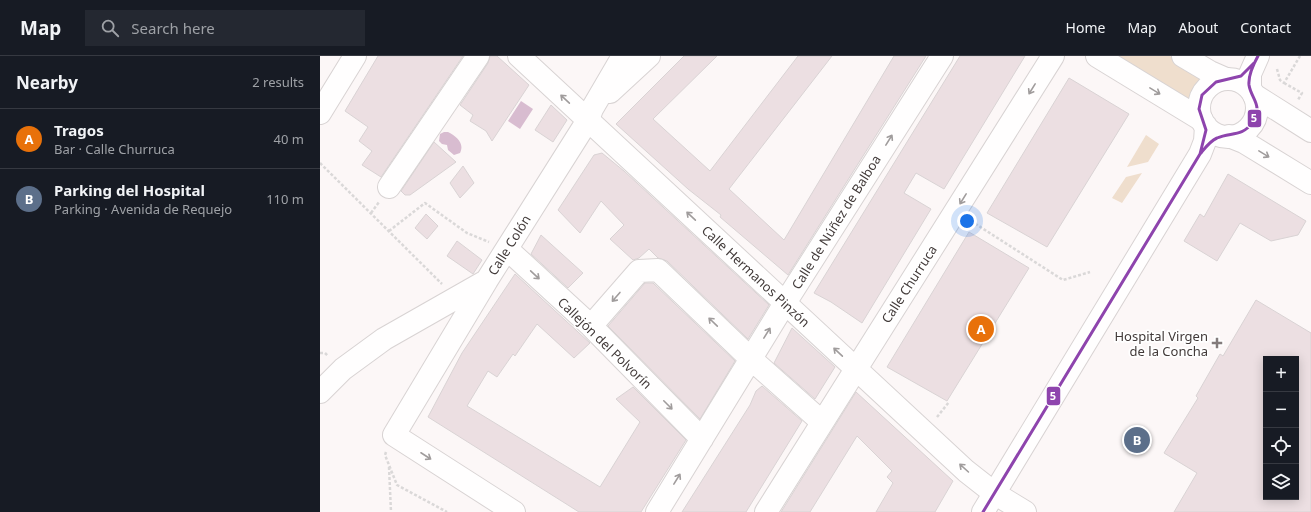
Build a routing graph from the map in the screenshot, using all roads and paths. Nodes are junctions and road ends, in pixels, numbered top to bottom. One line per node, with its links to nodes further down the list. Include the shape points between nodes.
1 (355, 56): 16 (main road)
2 (478, 56): 22 (main road)
3 (520, 56): 17 (main road, Calle Hermanos Pinzón, one-way to 3)
4 (623, 56): 17 (main road, Calle Colón)
5 (649, 56): 17 (main road)
6 (942, 56): 29 (main road, Calle de Núñez de Balboa, one-way to 6)
7 (1053, 56): 32 (main road, Calle Churruca, one-way to 32)
8 (1097, 56): 18 (main road, one-way to 18)
9 (1183, 56): 14 (main road)
10 (1300, 56): 13 (path)
11 (1256, 60): 14 (main road, via 1249,78)
12 (1277, 70): 13 (path, via 1280,80)
13 (1284, 83): 15 (path, via 1302,93)
14 (1241, 86): 18 (main road, via 1257,110 1254,121 1244,132); 18 (main road, via 1212,84 1202,95 1199,106); 19 (main road)
15 (1296, 104)
16 (320, 113)
17 (590, 114): 25 (main road, Calle Colón); 29 (main road, Calle Hermanos Pinzón, one-way to 17)
18 (1215, 130): 21 (main road, one-way to 21, via 1244,142); 40 (main road, via 1212,141 1201,152)
19 (1311, 131)
20 (320, 163): 24 (path)
21 (1309, 180)
22 (389, 187)
23 (973, 222): 26 (path, via 1063,280)
24 (389, 231): 25 (path, via 425,203 467,232); 28 (path)
25 (507, 249): 27 (main road, Calle Colón); 30 (main road, Callejón del Polvorín, one-way to 30)
26 (1090, 272)
27 (487, 280): 28 (main road); 37 (main road, Calle Colón)
28 (456, 298): 33 (main road, via 384,339 343,369)
29 (785, 303): 31 (main road, Calle de Núñez de Balboa, one-way to 29); 32 (main road, Calle Hermanos Pinzón, one-way to 29)
30 (590, 326): 31 (main road, one-way to 30, via 658,270 639,271); 38 (main road, Callejón del Polvorín, one-way to 38)
31 (751, 359): 36 (main road); 38 (main road, Calle de Núñez de Balboa)
32 (855, 368): 36 (main road, Calle Churruca); 40 (main road, Calle Hermanos Pinzón, one-way to 32, via 966,471)
33 (320, 392)
34 (949, 402): 35 (path)
35 (934, 421)
36 (822, 422): 45 (main road, Calle Churruca)
37 (394, 435): 39 (path, via 385,455); 43 (main road, one-way to 43)
38 (702, 439): 44 (main road, Calle de Núñez de Balboa, one-way to 38)
39 (388, 464): 41 (path); 42 (path, via 396,485)
40 (994, 493): 46 (main road); 47 (main road, Calle Hermanos Pinzón)
41 (391, 512)
42 (447, 512)
43 (514, 512)
44 (656, 512)
45 (766, 512)
46 (983, 512)
47 (1025, 512)

